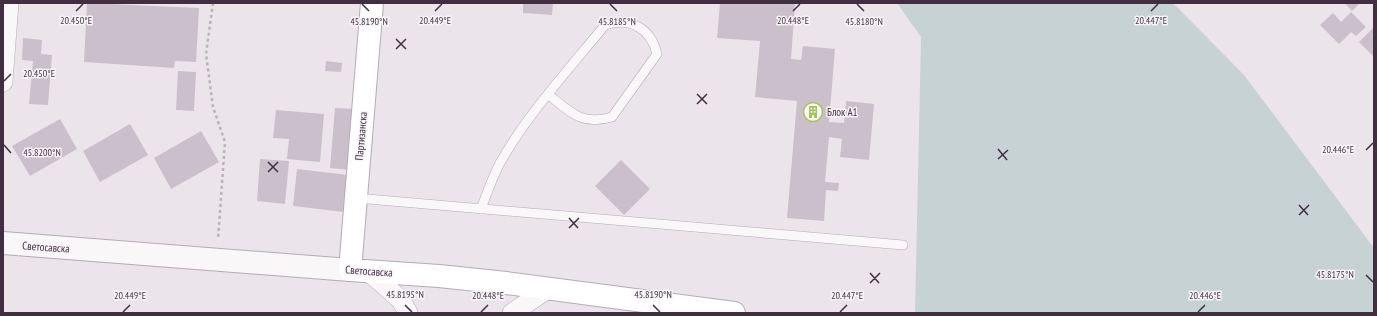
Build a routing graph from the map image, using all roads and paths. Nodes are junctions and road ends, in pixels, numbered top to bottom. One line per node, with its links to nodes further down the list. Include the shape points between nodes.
1 (10, 3): 4 (street)
2 (213, 3): 10 (path, via 206,54 213,107 225,142)
3 (372, 3): 6 (main road, Партизанска)
4 (3, 82)
5 (549, 95): 5 (lane, via 605,25 614,22 632,23 652,38 658,54 612,118 594,120 576,116); 7 (lane, via 510,146)
6 (356, 198): 7 (lane); 11 (main road, Партизанска)
7 (481, 209): 9 (lane)
8 (3, 243): 10 (street, Светосавска)
9 (903, 244)
10 (217, 260): 11 (street, Светосавска)
11 (359, 270): 12 (main road, Светосавска); 13 (street, via 401,300)
12 (549, 288): 14 (street); 15 (main road, Светосавска)
13 (408, 313)
14 (512, 313)
15 (734, 313)

